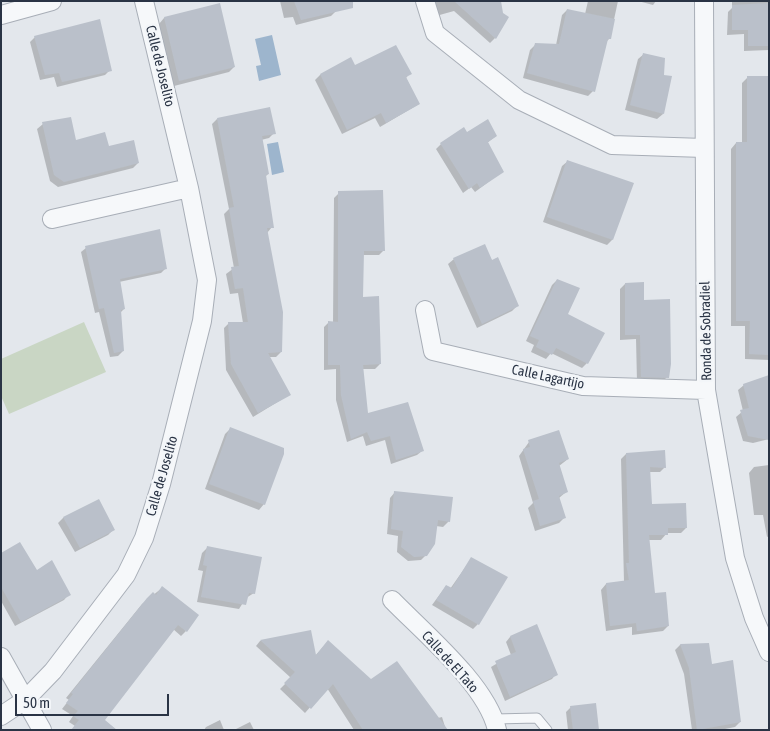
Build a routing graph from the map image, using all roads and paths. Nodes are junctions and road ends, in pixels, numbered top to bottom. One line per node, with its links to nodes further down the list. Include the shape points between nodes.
1 (52, 1): 5 (street)
2 (144, 1): 7 (street, Calle de Joselito)
3 (425, 1): 6 (street, via 435,34 519,100 612,145)
4 (704, 1): 6 (street, Ronda de Sobradiel)
5 (1, 16)
6 (704, 148): 10 (street, Ronda de Sobradiel)
7 (189, 188): 8 (street); 14 (street, Calle de Joselito, via 207,280 202,322 144,538 126,575 102,610)
8 (52, 219)
9 (425, 310): 10 (street, Calle Lagartijo, via 433,352 583,386)
10 (706, 390): 12 (street, Ronda de Sobradiel, via 736,558 754,618)
11 (392, 600): 16 (street, Calle de El Tato, via 475,686)
12 (769, 652)
13 (1, 657): 14 (street)
14 (25, 700): 15 (street, Calle de Joselito); 17 (street)
15 (1, 716)
16 (496, 724): 18 (lane, via 537,718)
17 (42, 730)
18 (547, 730)

